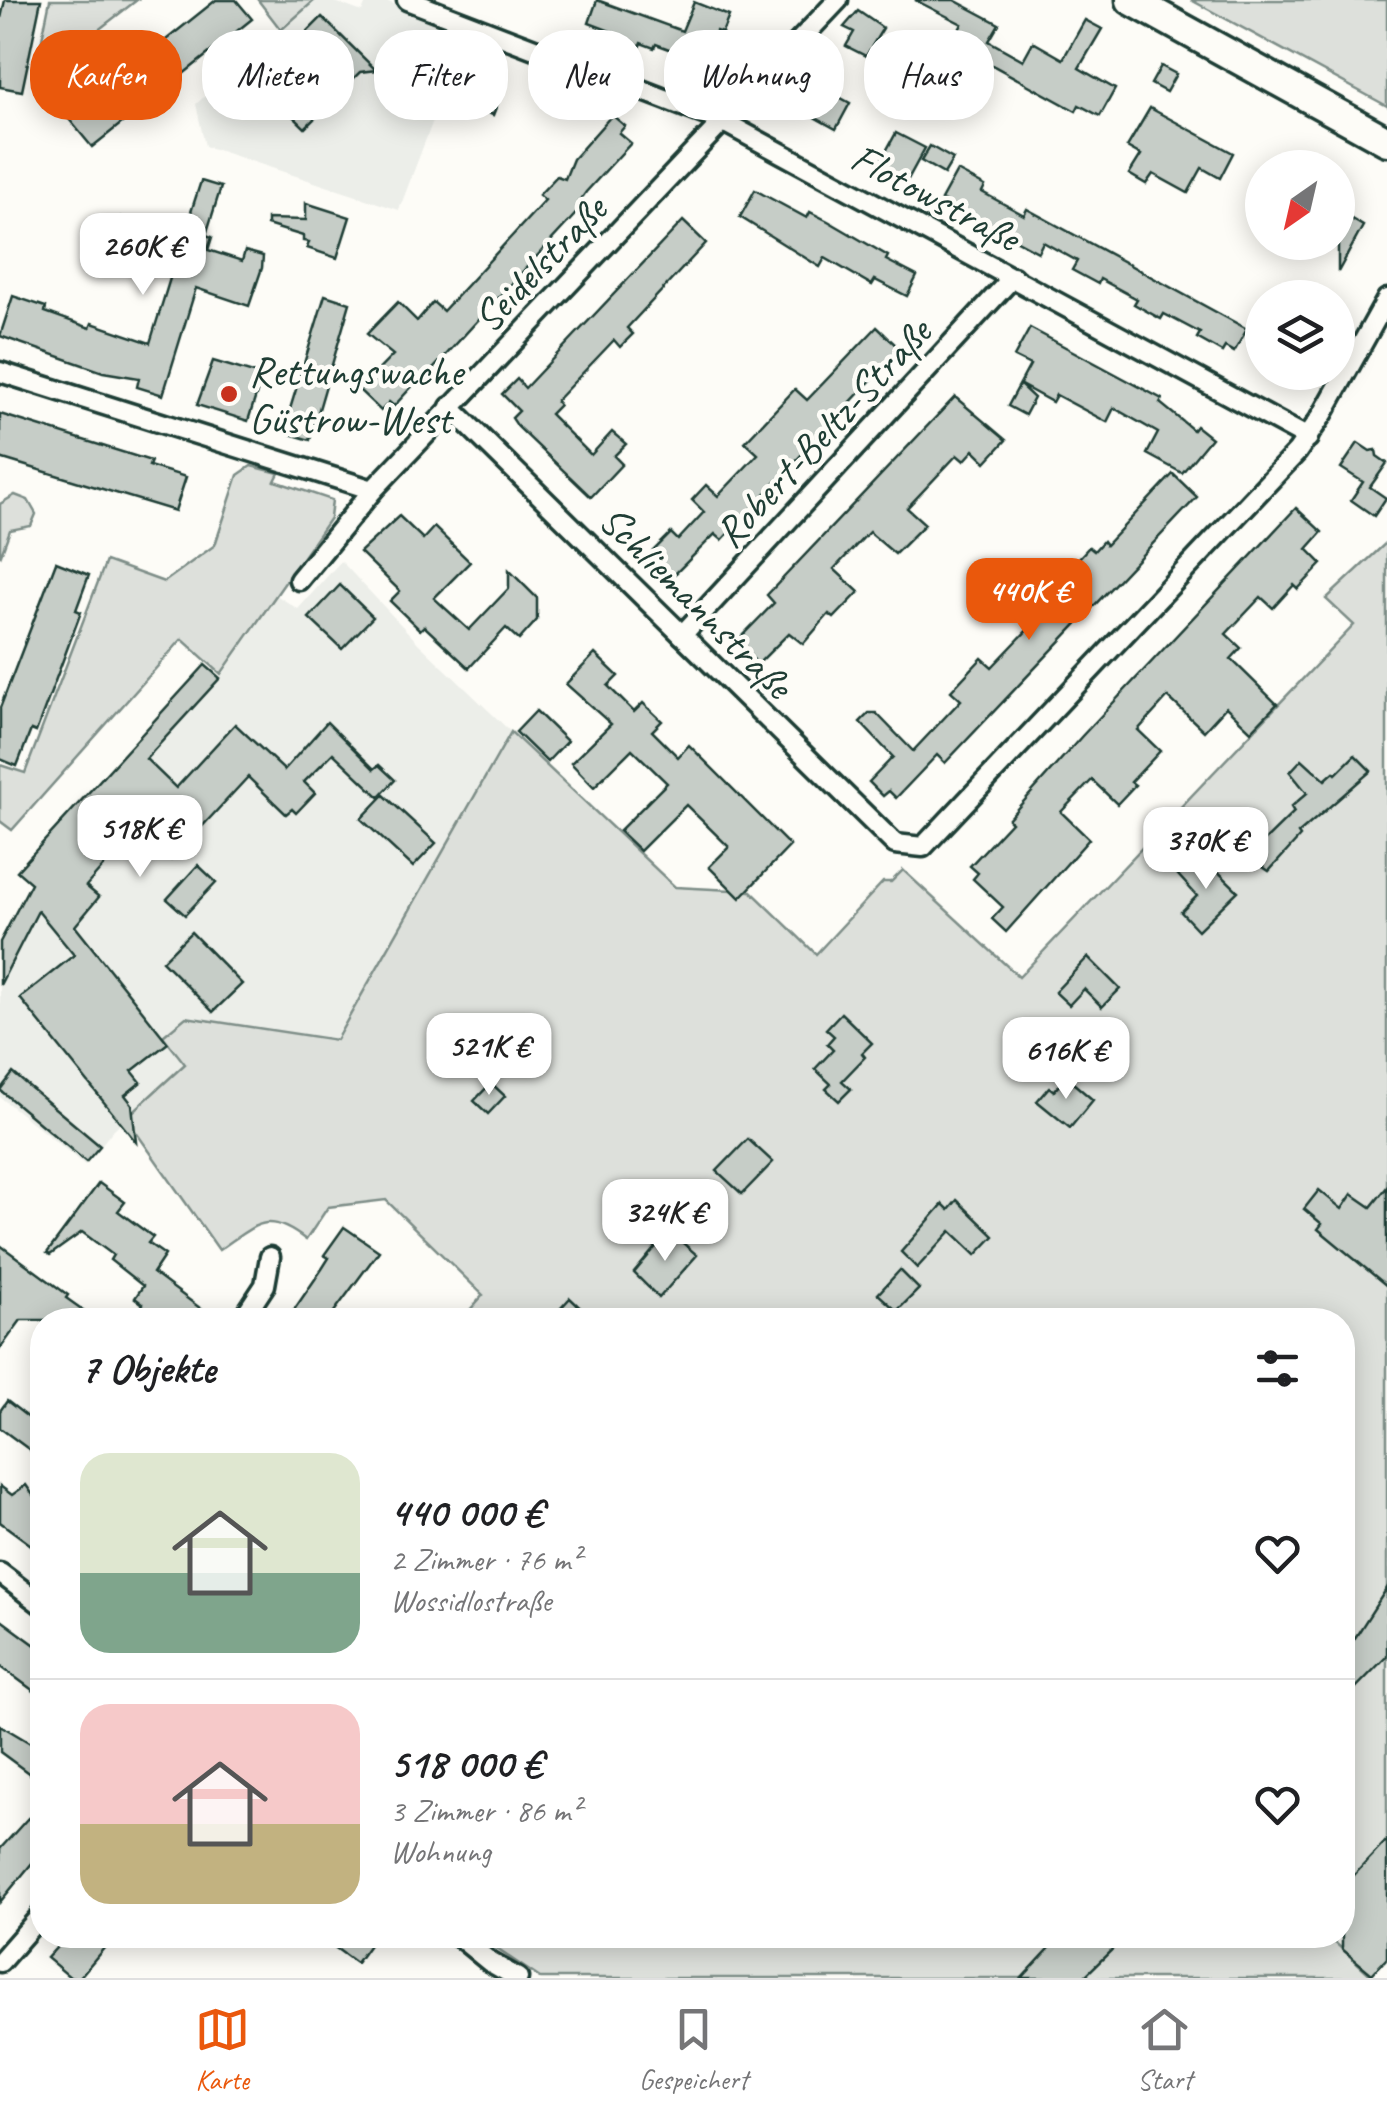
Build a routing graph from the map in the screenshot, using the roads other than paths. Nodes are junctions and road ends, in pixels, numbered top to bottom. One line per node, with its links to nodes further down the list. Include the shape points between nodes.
1 (407, 0): 4 (street, Flotowstraße)
2 (838, 0): 4 (street, Seidelstraße)
3 (1131, 0): 5 (main road)
4 (722, 121): 6 (street, Flotowstraße); 9 (street, Seidelstraße)
5 (1387, 140)
6 (1013, 277): 10 (street, Flotowstraße); 13 (street, Robert-Beltz-Straße)
7 (1387, 299): 10 (street)
8 (0, 372): 11 (street)
9 (450, 407): 11 (street, Seidelstraße); 13 (street, Schliemannstraße)
10 (1308, 438): 13 (street, Schliemannstraße, via 924,847 896,844)
11 (373, 490): 12 (street, Seidelstraße)
12 (298, 580)
13 (682, 635)
14 (270, 1257): 15 (street)
15 (249, 1308)
16 (0, 1573): 17 (street)
17 (30, 1592)
18 (30, 1928): 20 (street)
19 (473, 1948): 21 (street)
20 (0, 1962)
21 (518, 1978)

